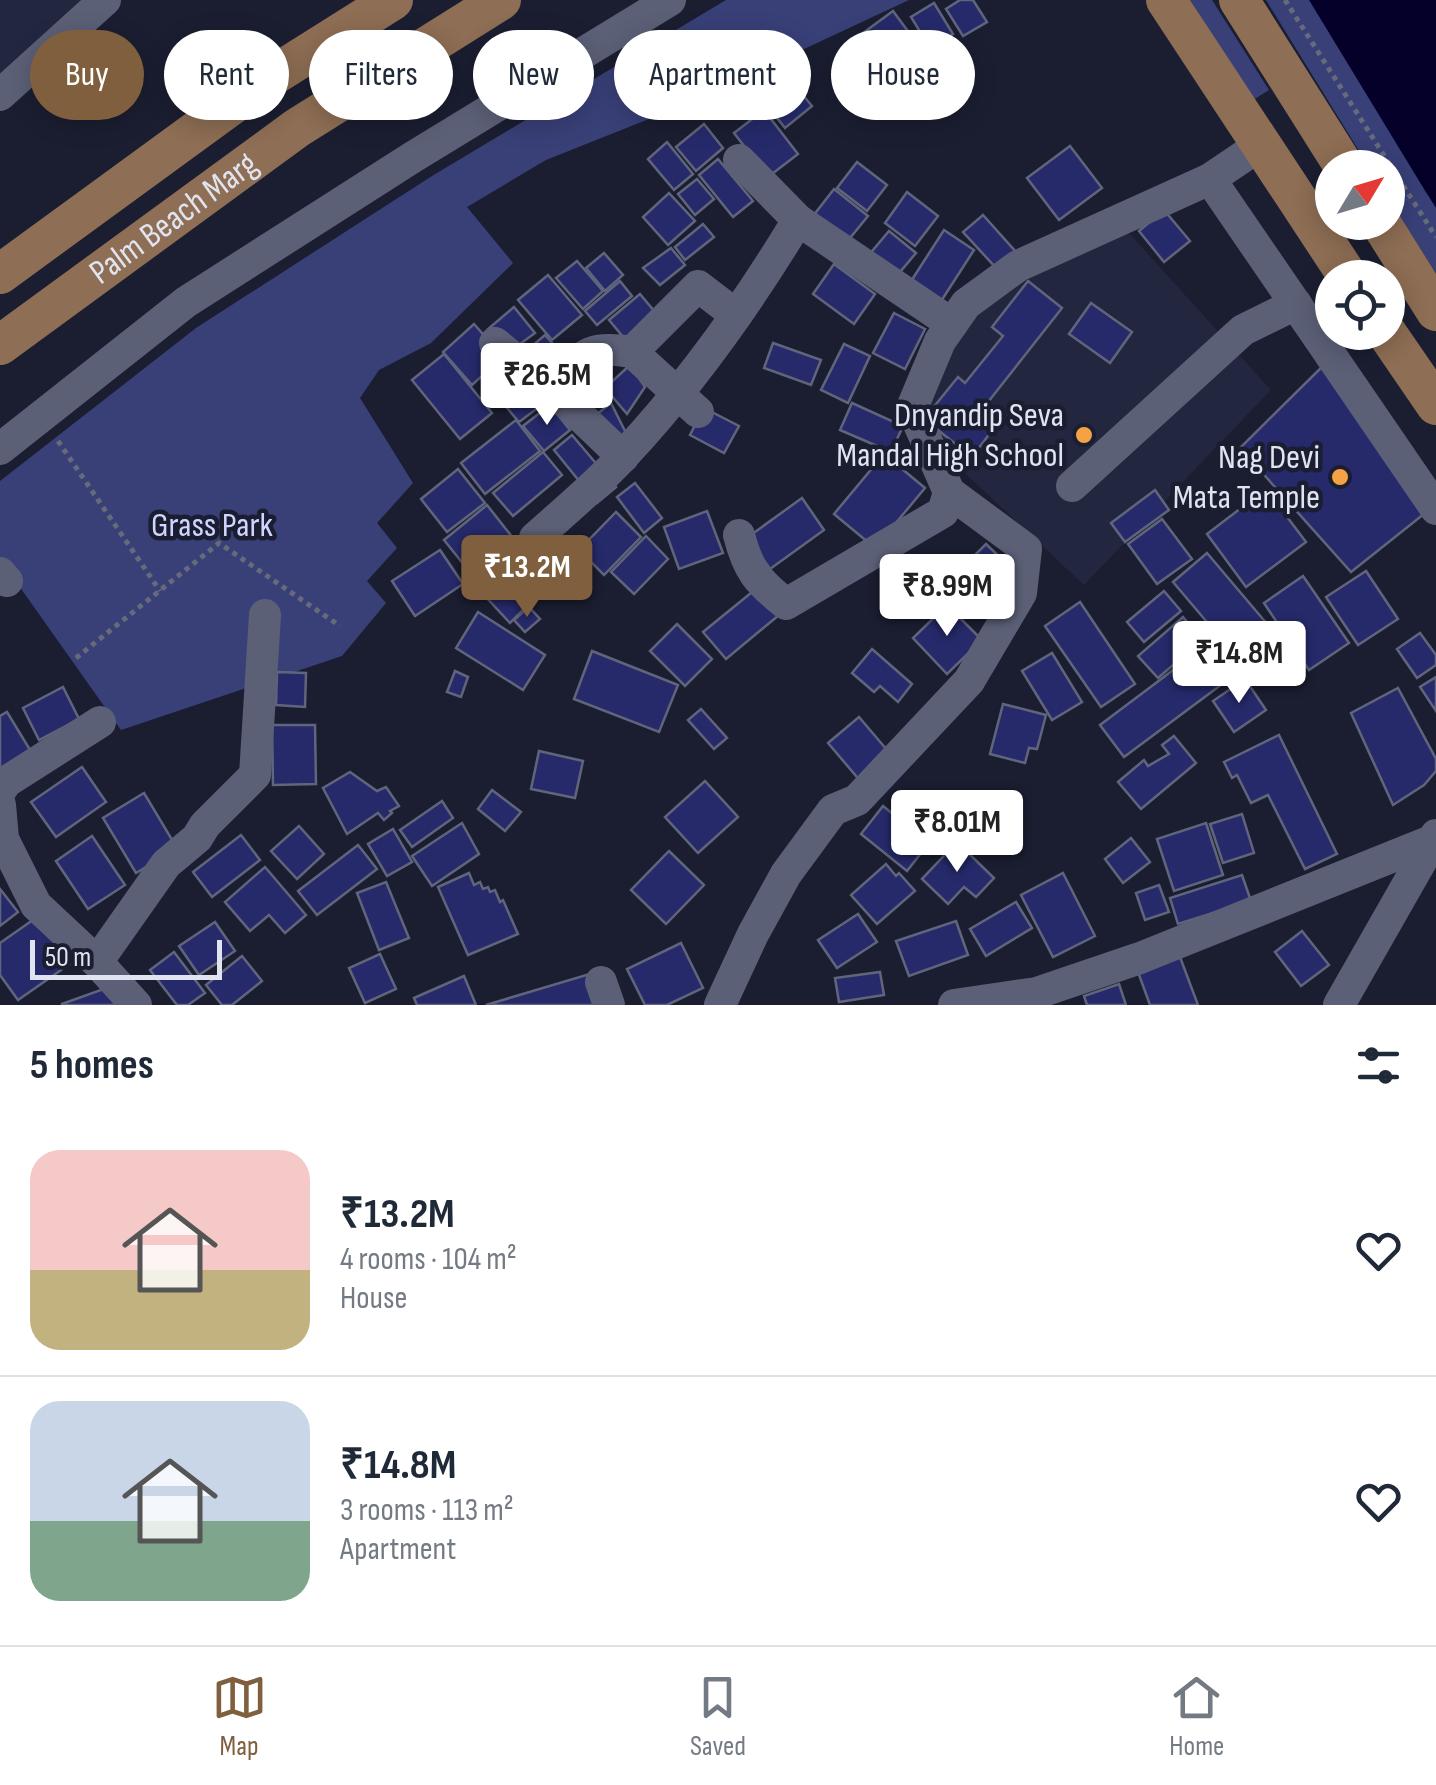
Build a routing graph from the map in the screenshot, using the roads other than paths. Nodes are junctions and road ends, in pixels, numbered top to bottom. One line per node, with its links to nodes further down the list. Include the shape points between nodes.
1 (105, 0): 8 (street)
2 (393, 0): 16 (main road, Palm Beach Marg, via 266,80)
3 (501, 0): 22 (main road, Palm Beach Marg, via 297,128)
4 (670, 0): 28 (street, via 186,302)
5 (1166, 0): 9 (main road)
6 (1238, 0): 7 (main road)
7 (1295, 89): 9 (main road); 10 (main road)
8 (0, 94)
9 (1252, 134): 12 (street); 15 (main road)
10 (1334, 150)
11 (739, 160): 13 (street)
12 (1210, 179): 17 (street); 20 (street, via 1018,266 966,304)
13 (798, 220): 19 (street); 20 (street)
14 (1391, 240): 18 (main road)
15 (1337, 260)
16 (0, 274)
17 (1296, 304): 30 (street, via 1242,330); 32 (street)
18 (1436, 311)
19 (736, 315): 24 (street, via 698,286); 26 (street)
20 (952, 324): 31 (street, via 912,408)
21 (495, 343): 25 (street)
22 (0, 345)
23 (1398, 350): 27 (main road)
24 (632, 352): 25 (street, via 589,351); 26 (street)
25 (553, 390): 29 (street)
26 (688, 403): 29 (street)
27 (1436, 405)
28 (0, 449)
29 (623, 458): 34 (street)
30 (1072, 486)
31 (949, 492): 33 (street, via 943,512 786,604 746,564); 42 (street, via 1026,549 1021,593 969,681 857,800 833,810 821,826 778,889)
32 (1436, 509)
33 (739, 535)
34 (535, 538)
35 (265, 615): 40 (street, via 255,775 166,864)
36 (100, 722): 37 (street)
37 (0, 791)
38 (0, 805): 40 (street, via 4,838 36,905)
39 (1435, 838): 43 (street, via 1140,958 1037,993); 44 (street)
40 (97, 962): 41 (street)
41 (136, 1005)
42 (720, 1005)
43 (958, 1005)
44 (1339, 1005)

